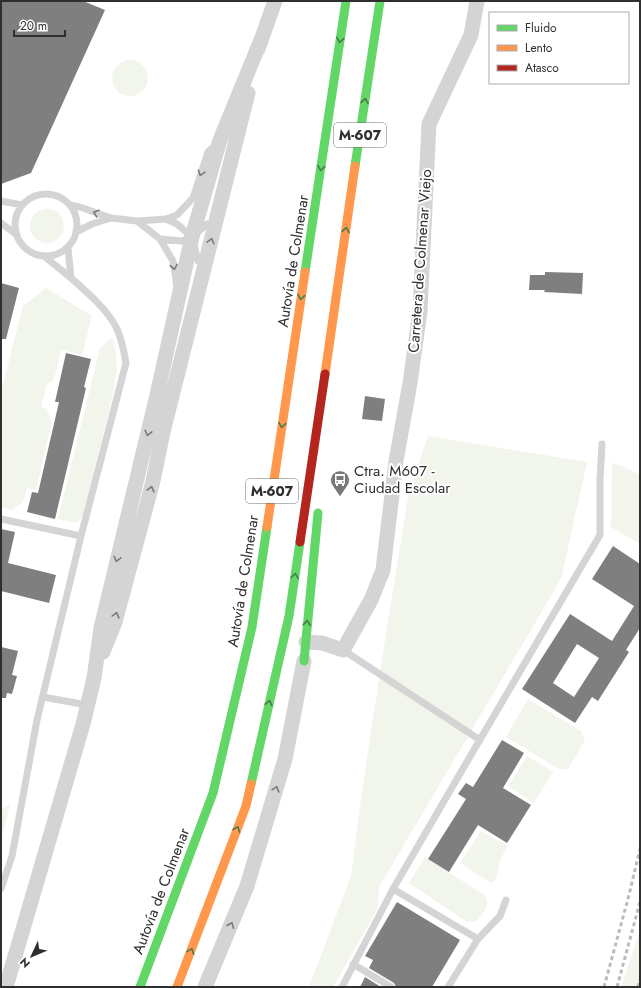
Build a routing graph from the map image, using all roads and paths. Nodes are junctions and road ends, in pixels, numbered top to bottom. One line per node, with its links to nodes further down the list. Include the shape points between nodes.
1 (275, 1): 5 (street)
2 (346, 1): 44 (highway, Autovía de Colmenar / M-607, one-way to 44, via 252,627 213,793)
3 (380, 1): 22 (highway, M-607, one-way to 3)
4 (478, 1): 32 (street, Carretera de Colmenar Viejo, via 471,35 429,124 420,311 382,570 371,600)
5 (261, 40): 6 (street); 14 (street, via 230,135); 26 (street, one-way to 5)
6 (220, 140): 11 (lane, one-way to 11, via 208,152 193,198 177,215); 17 (street)
7 (1, 201): 8 (lane)
8 (22, 205): 9 (lane, via 41,194 61,198); 16 (lane, via 16,219)
9 (70, 205): 10 (lane, one-way to 9); 15 (lane, via 75,214)
10 (111, 218): 12 (lane); 15 (lane)
11 (166, 219): 12 (lane); 17 (lane, via 177,224)
12 (137, 221): 18 (lane)
13 (1, 223): 16 (lane)
14 (207, 224): 17 (lane)
15 (76, 232): 19 (lane)
16 (17, 235): 20 (lane, via 25,247)
17 (192, 237): 18 (lane, via 182,241); 21 (lane); 24 (street)
18 (160, 239): 24 (lane, one-way to 24, via 173,261)
19 (68, 248): 20 (lane, via 55,255); 23 (lane)
20 (44, 256): 23 (lane)
21 (198, 262): 26 (street, via 163,395)
22 (340, 268): 25 (highway); 45 (highway, M-607, one-way to 22, via 246,806 288,624)
23 (71, 278): 30 (lane, via 108,314 117,328 126,363)
24 (178, 298): 34 (street, one-way to 34, via 100,628)
25 (326, 424)
26 (163, 432): 34 (street, one-way to 26, via 115,622 153,481)
27 (602, 444): 37 (lane, via 600,535)
28 (320, 501): 31 (highway, one-way to 28)
29 (1, 519): 30 (lane)
30 (81, 536): 35 (lane)
31 (306, 642): 32 (street, via 322,642); 33 (highway)
32 (343, 650): 37 (lane)
33 (304, 662): 46 (street, one-way to 33, via 250,878 285,759)
34 (94, 678): 36 (street)
35 (42, 698): 36 (lane); 38 (lane, via 12,856)
36 (87, 705): 43 (street)
37 (480, 740): 39 (lane)
38 (1, 889)
39 (393, 889): 41 (lane); 42 (lane)
40 (506, 900): 41 (lane, via 500,916)
41 (478, 939): 49 (lane)
42 (353, 964): 47 (lane); 48 (lane)
43 (6, 987)
44 (140, 987)
45 (177, 987)
46 (205, 987)
47 (342, 987)
48 (391, 987)
49 (448, 987)

